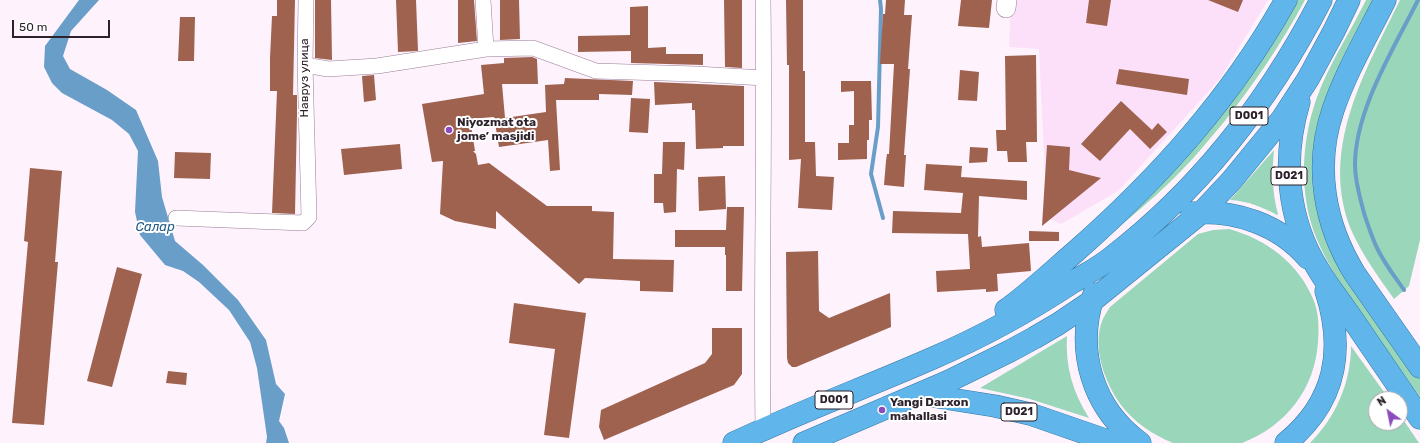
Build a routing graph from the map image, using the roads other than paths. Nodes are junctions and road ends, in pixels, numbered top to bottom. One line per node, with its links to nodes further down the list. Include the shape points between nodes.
1 (306, 0): 9 (street, Навруз улица)
2 (483, 0): 8 (street)
3 (764, 0): 10 (street)
4 (1286, 0): 18 (highway, via 1244,69 1196,130 1147,184 1101,229 1010,307)
5 (1321, 0): 14 (highway, D001, via 1268,91 1205,170)
6 (1348, 0): 11 (highway, D001)
7 (1385, 0): 19 (highway, via 1333,110 1325,151 1324,191 1333,231 1347,260)
8 (486, 50): 9 (street, via 377,66 328,69); 10 (street, via 533,48 596,71)
9 (305, 65): 13 (street, Навруз улица, via 309,217 303,223)
10 (764, 78): 22 (street)
11 (1308, 79): 12 (highway, D001, via 1278,125); 16 (highway, D021, via 1294,122 1289,155 1289,178 1298,225)
12 (1202, 212): 14 (highway, D021); 16 (highway, D021, via 1233,215 1263,224 1292,242); 17 (highway, D001)
13 (176, 218)
14 (1159, 218): 15 (highway, D001)
15 (1110, 258): 17 (highway); 18 (highway, D001, via 1005,323)
16 (1318, 270): 21 (highway, D021); 28 (highway, D021, via 1335,326 1334,368 1317,409 1301,430)
17 (1092, 301): 20 (highway, D001, via 1010,352); 27 (highway, via 1087,324 1086,348 1095,384 1104,404 1116,421)
18 (934, 358): 22 (highway, D001)
19 (1420, 367)
20 (920, 394): 23 (highway, D021, via 1030,414); 25 (highway, D001)
21 (1420, 418)
22 (764, 429): 24 (highway, D001)
23 (1072, 436): 26 (highway, D021)
24 (734, 443)
25 (804, 443)
26 (1114, 443)
27 (1140, 443)
28 (1286, 443)

